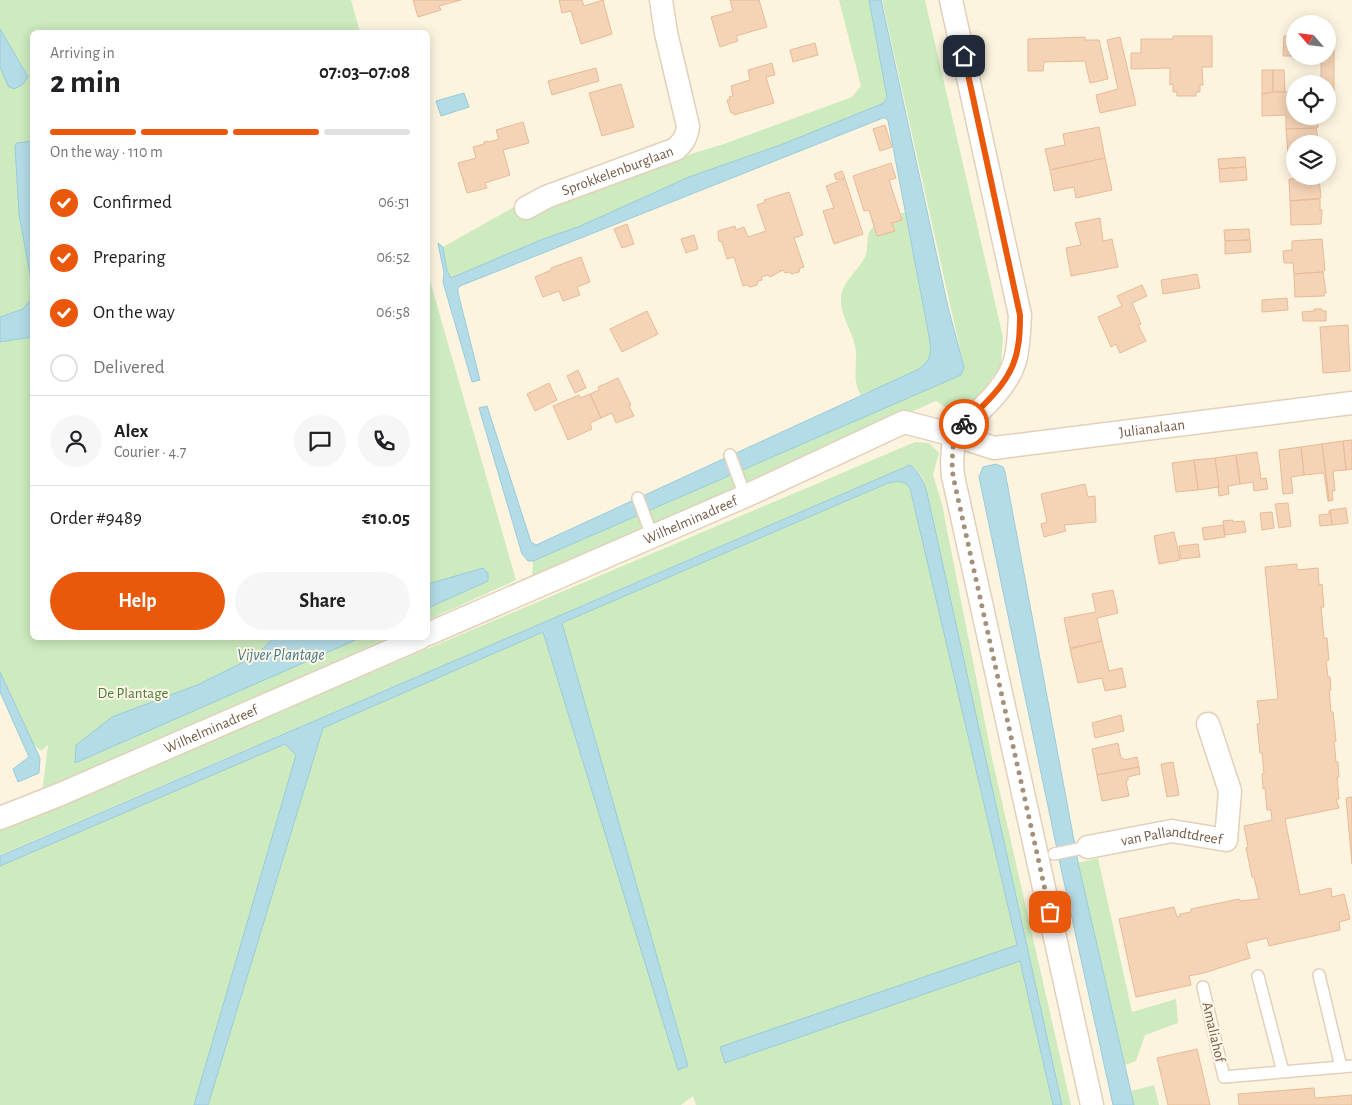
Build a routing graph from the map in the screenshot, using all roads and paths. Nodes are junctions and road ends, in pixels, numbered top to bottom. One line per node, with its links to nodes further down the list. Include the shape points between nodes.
1 (661, 0): 3 (street, Sprokkelenburglaan, via 688,126 687,136 676,149 546,197)
2 (951, 0): 5 (street, via 1020,315 1018,347 1007,377)
3 (526, 208)
4 (1352, 403): 5 (street, Julianalaan, via 994,448)
5 (954, 435): 7 (street, Wilhelminadreef, via 904,422); 15 (street, via 953,476)
6 (730, 455): 7 (lane)
7 (741, 486): 9 (street, Wilhelminadreef)
8 (638, 498): 9 (lane)
9 (648, 526): 10 (street, Wilhelminadreef)
10 (430, 633)
11 (415, 640): 13 (street, Wilhelminadreef)
12 (1208, 724): 14 (street, van Pallandtdreef, via 1230,791 1226,840 1172,832)
13 (0, 818)
14 (1088, 847): 15 (lane)
15 (1046, 856): 21 (street)
16 (1318, 975): 19 (lane, Amaliahof)
17 (1258, 976): 20 (lane)
18 (1203, 987): 20 (lane, Amaliahof, via 1224,1077)
19 (1347, 1067): 20 (lane, Amaliahof)
20 (1283, 1072)
21 (1092, 1105)

